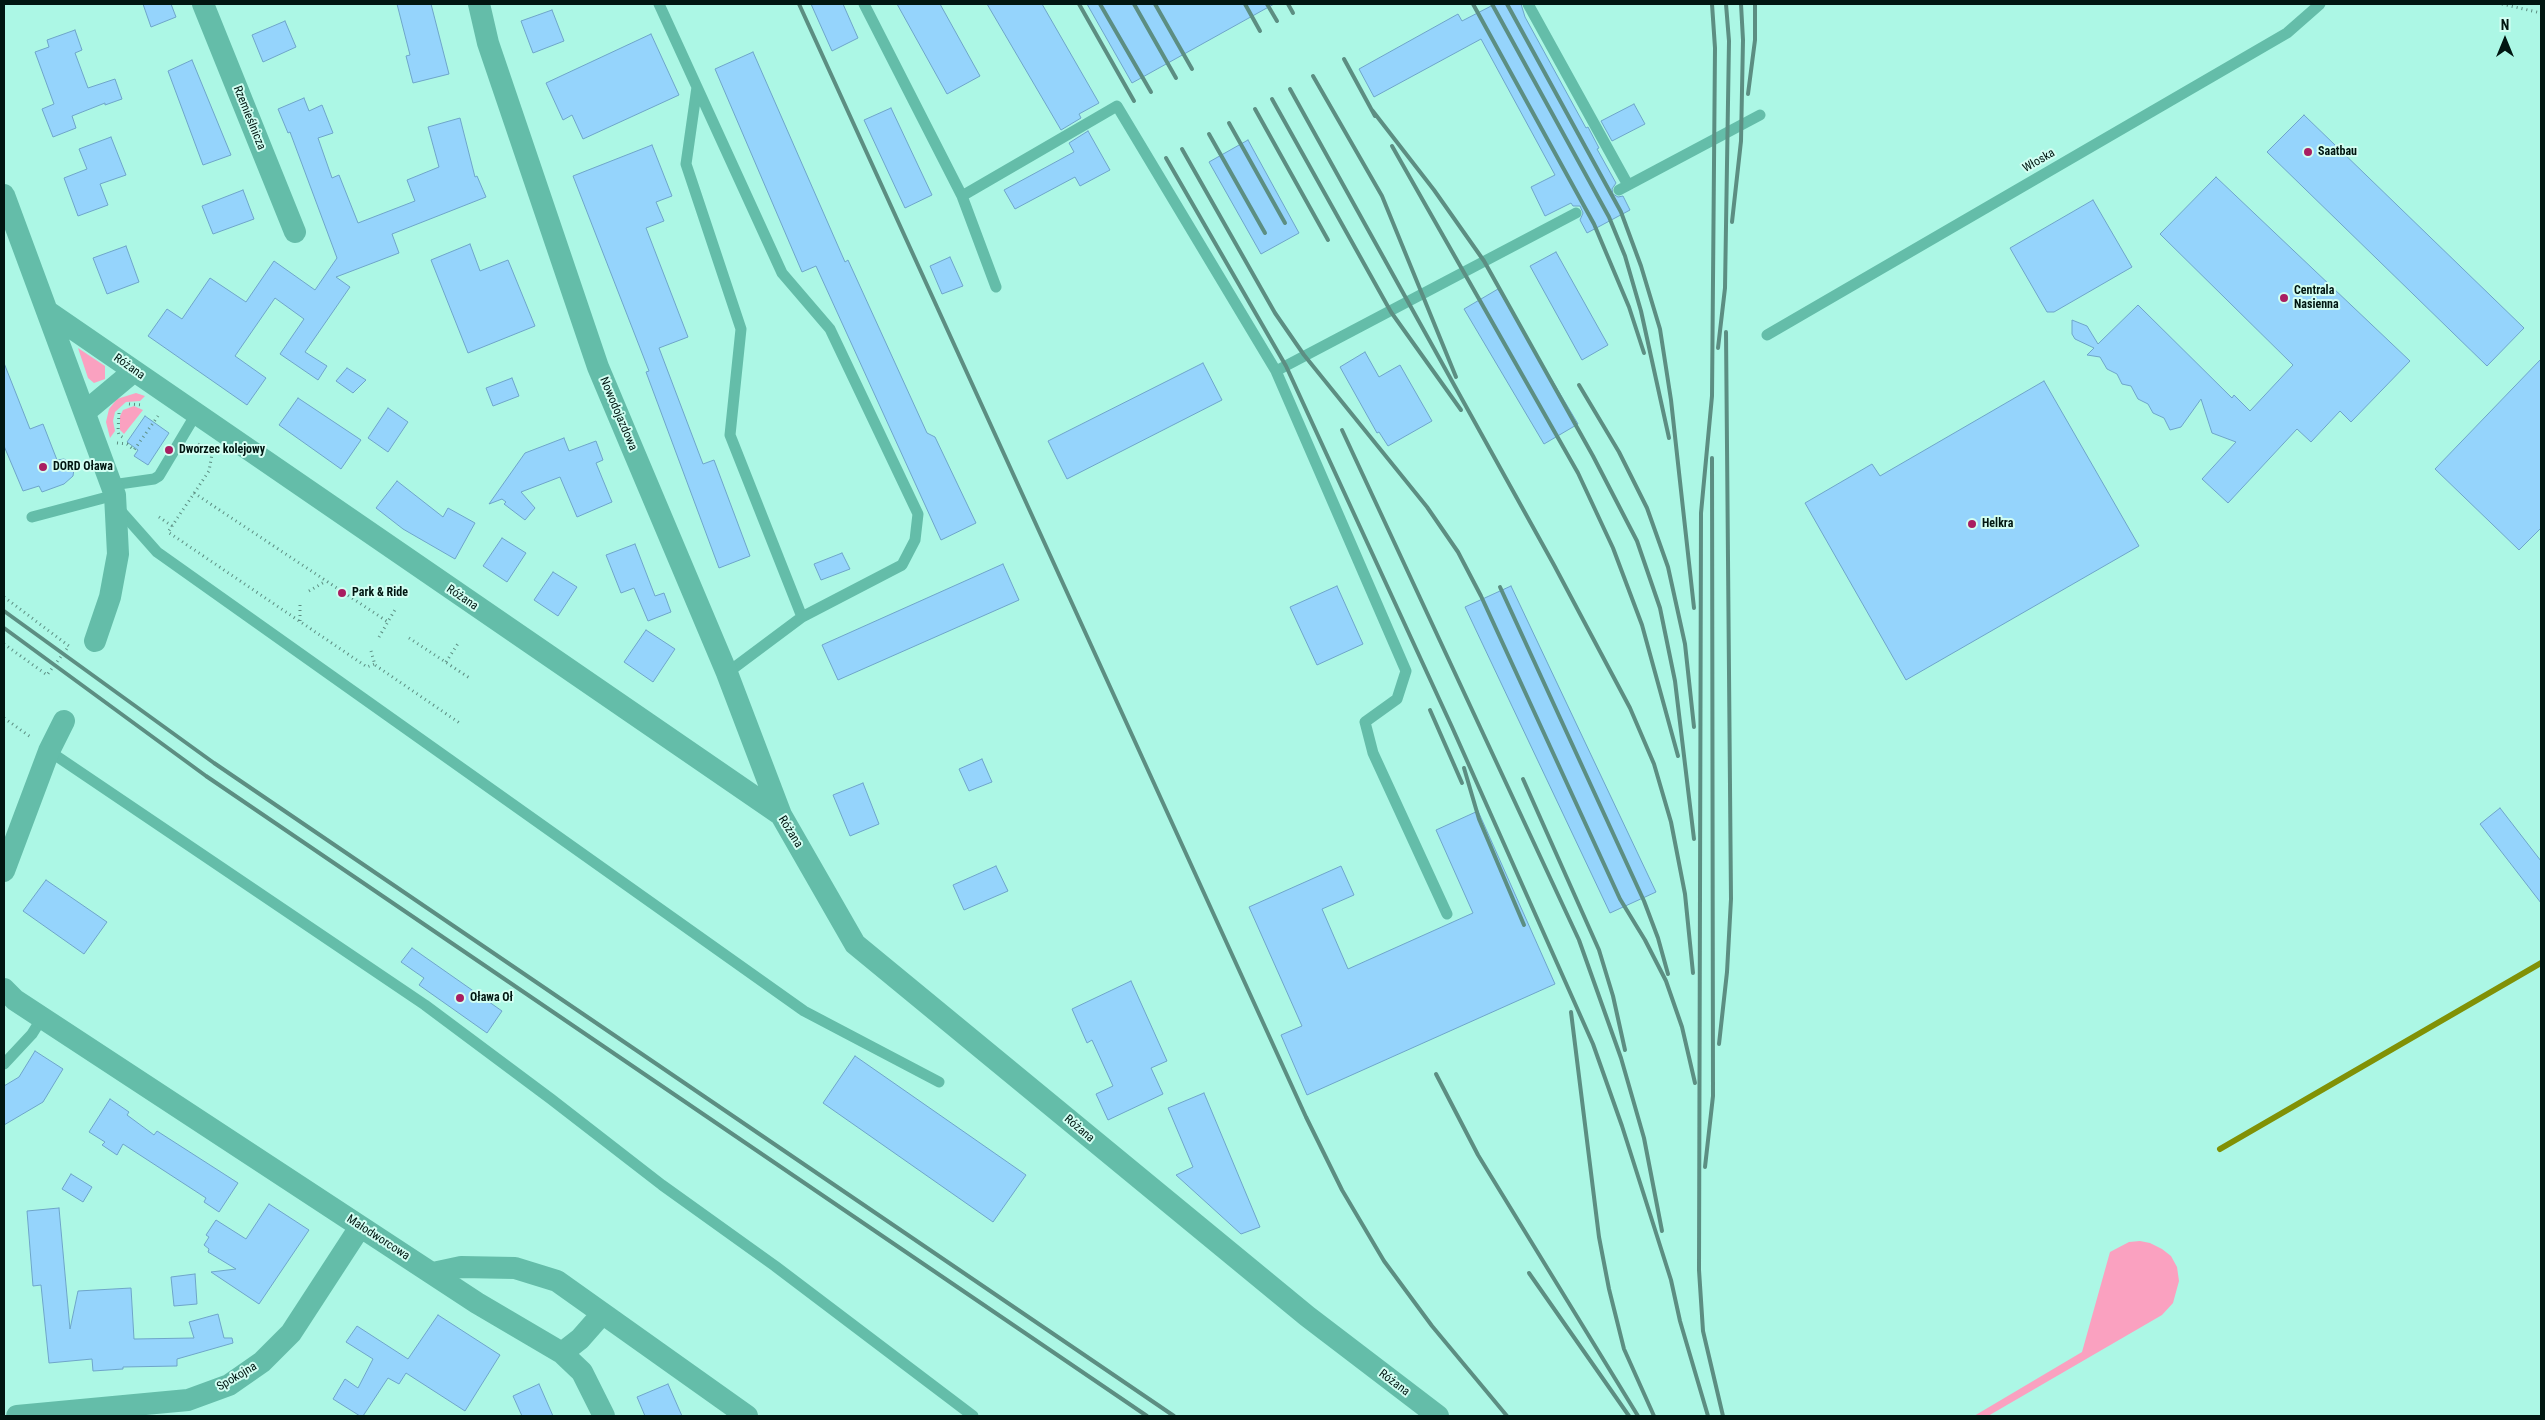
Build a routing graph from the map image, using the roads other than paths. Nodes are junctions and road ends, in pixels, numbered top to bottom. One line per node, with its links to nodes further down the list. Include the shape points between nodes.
1 (203, 4): 12 (street, Rzemieślnicza)
2 (479, 4): 24 (street, Nowodojazdowa, via 488,43 598,367)
3 (659, 4): 7 (lane)
4 (864, 4): 10 (lane)
5 (1528, 4): 8 (lane, via 1623,187)
6 (2320, 4): 15 (lane, Włoska, via 2287,33)
7 (697, 88): 22 (lane, via 686,164 741,330 730,434); 22 (lane, via 782,273 830,330 918,514 915,540 902,565)
8 (1760, 114)
9 (4, 195): 14 (street)
10 (962, 196): 13 (lane); 17 (lane, via 1118,106)
11 (1576, 212): 17 (lane)
12 (295, 232)
13 (996, 287)
14 (47, 310): 16 (street, Różana); 18 (street)
15 (1767, 336)
16 (134, 371): 18 (street); 19 (street, Różana)
17 (1276, 371): 30 (lane, via 1406,671 1397,699 1365,722 1373,753)
18 (85, 412): 20 (street)
19 (196, 414): 20 (lane, via 159,476); 27 (street, Różana)
20 (114, 496): 21 (lane); 23 (street, via 118,554 110,598); 34 (lane, via 157,552 796,1005)
21 (32, 517)
22 (802, 617): 24 (lane)
23 (96, 641)
24 (727, 673): 27 (street, Nowodojazdowa)
25 (64, 722): 26 (street)
26 (49, 751): 28 (street); 44 (lane, via 425,1005)
27 (781, 815): 45 (street, Różana, via 855,944 1307,1316)
28 (11, 827): 29 (street)
29 (4, 872)
30 (1447, 914)
31 (4, 989): 32 (street, Małodworcowa)
32 (42, 1018): 33 (lane); 35 (street, Małodworcowa)
33 (4, 1064)
34 (939, 1082)
35 (360, 1227): 36 (street, Małodworcowa); 39 (street, Spokojna, via 291,1333 262,1362)
36 (433, 1273): 37 (street, via 461,1267 515,1268 556,1281); 38 (street, Małodworcowa)
37 (602, 1314): 38 (street, via 580,1339); 43 (street)
38 (562, 1353): 42 (street, Małodworcowa, via 586,1377)
39 (190, 1408): 40 (street, Spokojna)
40 (41, 1415): 41 (street, Spokojna)
41 (16, 1416)
42 (604, 1416)
43 (747, 1416)
44 (973, 1416)
45 (1438, 1416)

